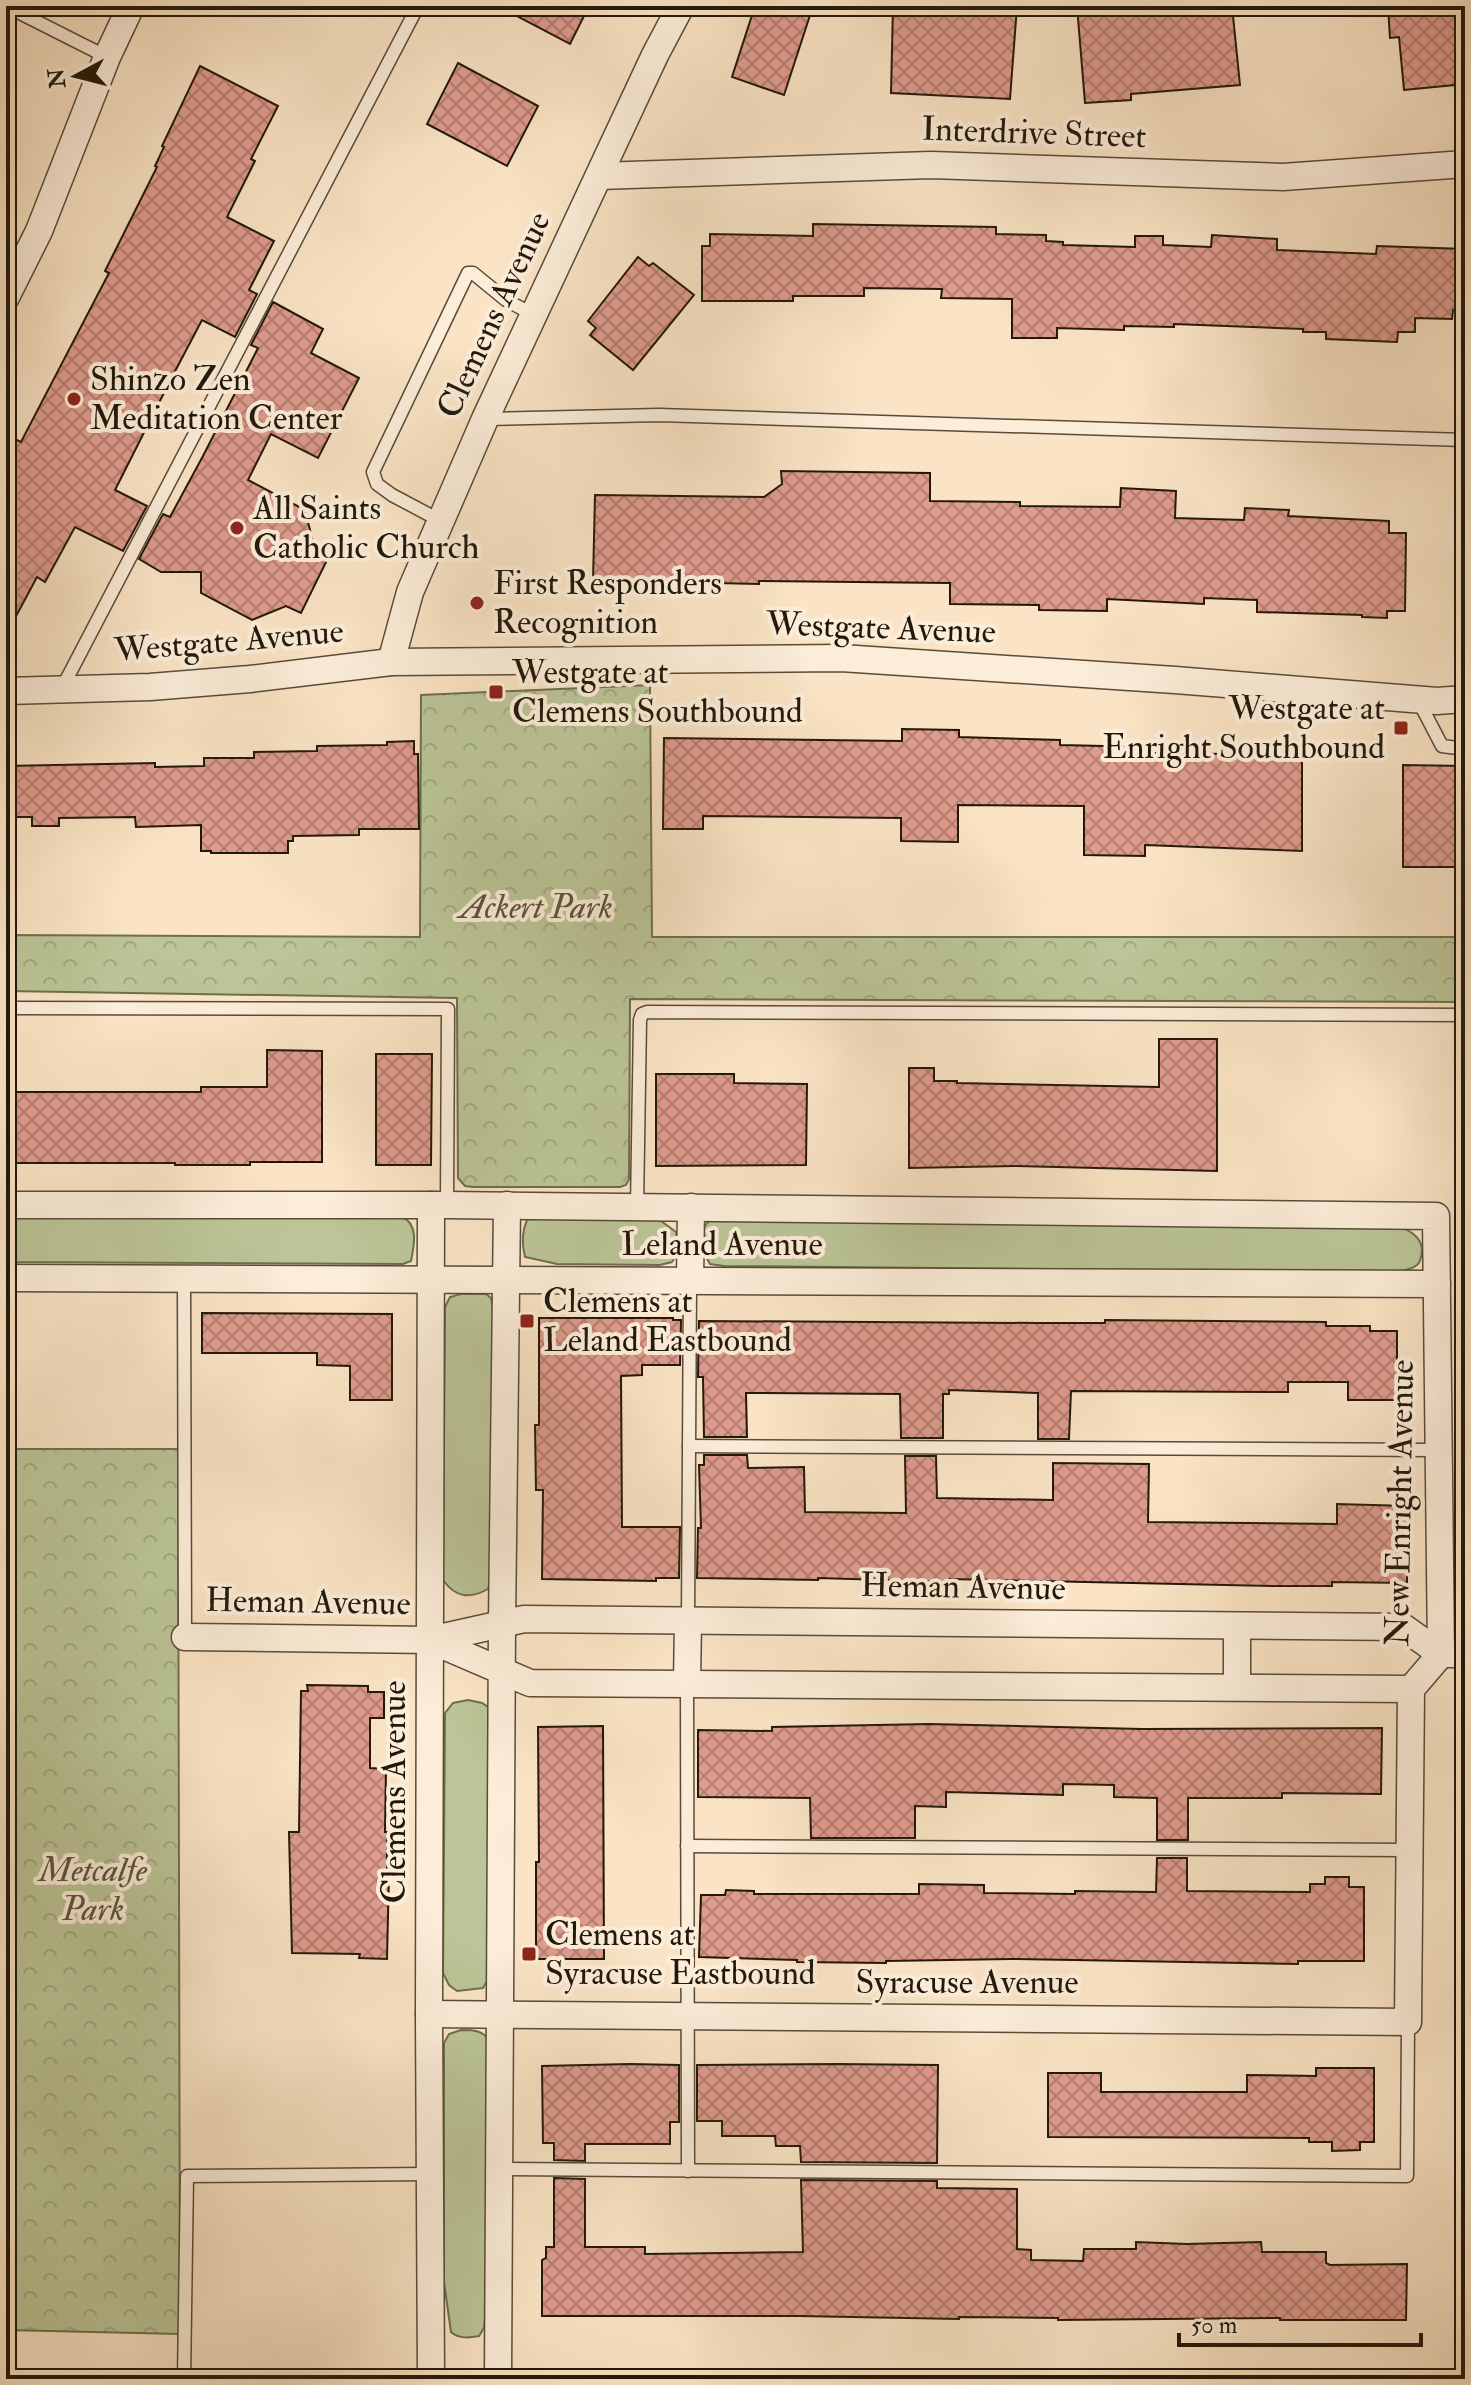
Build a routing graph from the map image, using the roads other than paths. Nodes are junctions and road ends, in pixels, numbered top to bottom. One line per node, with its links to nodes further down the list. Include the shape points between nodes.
1 (6, 6): 5 (lane)
2 (131, 6): 5 (street)
3 (418, 6): 14 (lane)
4 (681, 6): 7 (street, Clemens Avenue)
5 (107, 57): 8 (street, via 39,231)
6 (1465, 164): 7 (street, Interdrive Street, via 1283,177 931,165)
7 (599, 176): 9 (street, Clemens Avenue)
8 (6, 297)
9 (534, 315): 10 (street, Clemens Avenue); 12 (lane, via 468,273 373,472 377,484 392,495)
10 (485, 419): 11 (lane, via 659,415); 12 (street, Clemens Avenue)
11 (1465, 440)
12 (441, 521): 13 (street, Clemens Avenue, via 410,592)
13 (391, 662): 14 (street, Westgate Avenue, via 221,681); 17 (street, Westgate Avenue, via 841,658)
14 (61, 690): 15 (street, Westgate Avenue)
15 (6, 691)
16 (1465, 699): 17 (street, Westgate Avenue)
17 (1418, 700): 18 (lane, via 1442,746)
18 (1465, 749)
19 (6, 1008): 22 (lane, via 448,1009)
20 (1465, 1015): 24 (lane, via 647,1012 640,1020)
21 (6, 1205): 22 (street, Leland Avenue)
22 (439, 1205): 23 (street, Leland Avenue); 29 (street, Clemens Avenue)
23 (507, 1205): 24 (street, Leland Avenue); 30 (street)
24 (637, 1207): 25 (street, Leland Avenue)
25 (691, 1207): 26 (street, Leland Avenue); 31 (street)
26 (1436, 1216): 32 (street, New Enright Avenue)
27 (6, 1278): 28 (street, Leland Avenue)
28 (184, 1278): 29 (street, Leland Avenue); 38 (lane)
29 (430, 1278): 30 (street, Leland Avenue); 39 (street, Clemens Avenue)
30 (506, 1279): 31 (street, Leland Avenue); 36 (street)
31 (690, 1280): 32 (street, Leland Avenue); 33 (lane)
32 (1437, 1284): 34 (street, New Enright Avenue)
33 (689, 1446): 34 (lane); 35 (lane)
34 (1438, 1450): 40 (street, New Enright Avenue)
35 (688, 1621): 36 (street, Heman Avenue, via 524,1619); 37 (street, Heman Avenue); 42 (street)
36 (502, 1624): 39 (street, Heman Avenue); 41 (street)
37 (1237, 1626): 40 (street, Heman Avenue, via 1403,1627); 43 (street)
38 (185, 1637): 39 (street, Heman Avenue)
39 (430, 1640): 41 (street, Heman Avenue); 47 (street, Clemens Avenue)
40 (1453, 1654): 44 (street, New Enright Avenue)
41 (502, 1671): 42 (street, Heman Avenue, via 530,1683); 48 (street)
42 (687, 1684): 43 (street, Heman Avenue); 45 (lane)
43 (1237, 1687): 44 (street, Heman Avenue)
44 (1411, 1689): 46 (street, New Enright Avenue)
45 (687, 1846): 46 (lane); 49 (lane)
46 (1410, 1850): 50 (street, New Enright Avenue)
47 (429, 2014): 48 (street, Syracuse Avenue); 53 (street, Clemens Avenue)
48 (501, 2014): 49 (street, Syracuse Avenue); 51 (street)
49 (687, 2016): 50 (street, Syracuse Avenue); 52 (lane)
50 (1408, 2022): 52 (lane, via 1407,2176)
51 (500, 2169): 52 (lane); 56 (street)
52 (688, 2171)
53 (430, 2174): 54 (lane, via 187,2176); 55 (street, Clemens Avenue)
54 (184, 2379)
55 (431, 2379)
56 (498, 2379)

